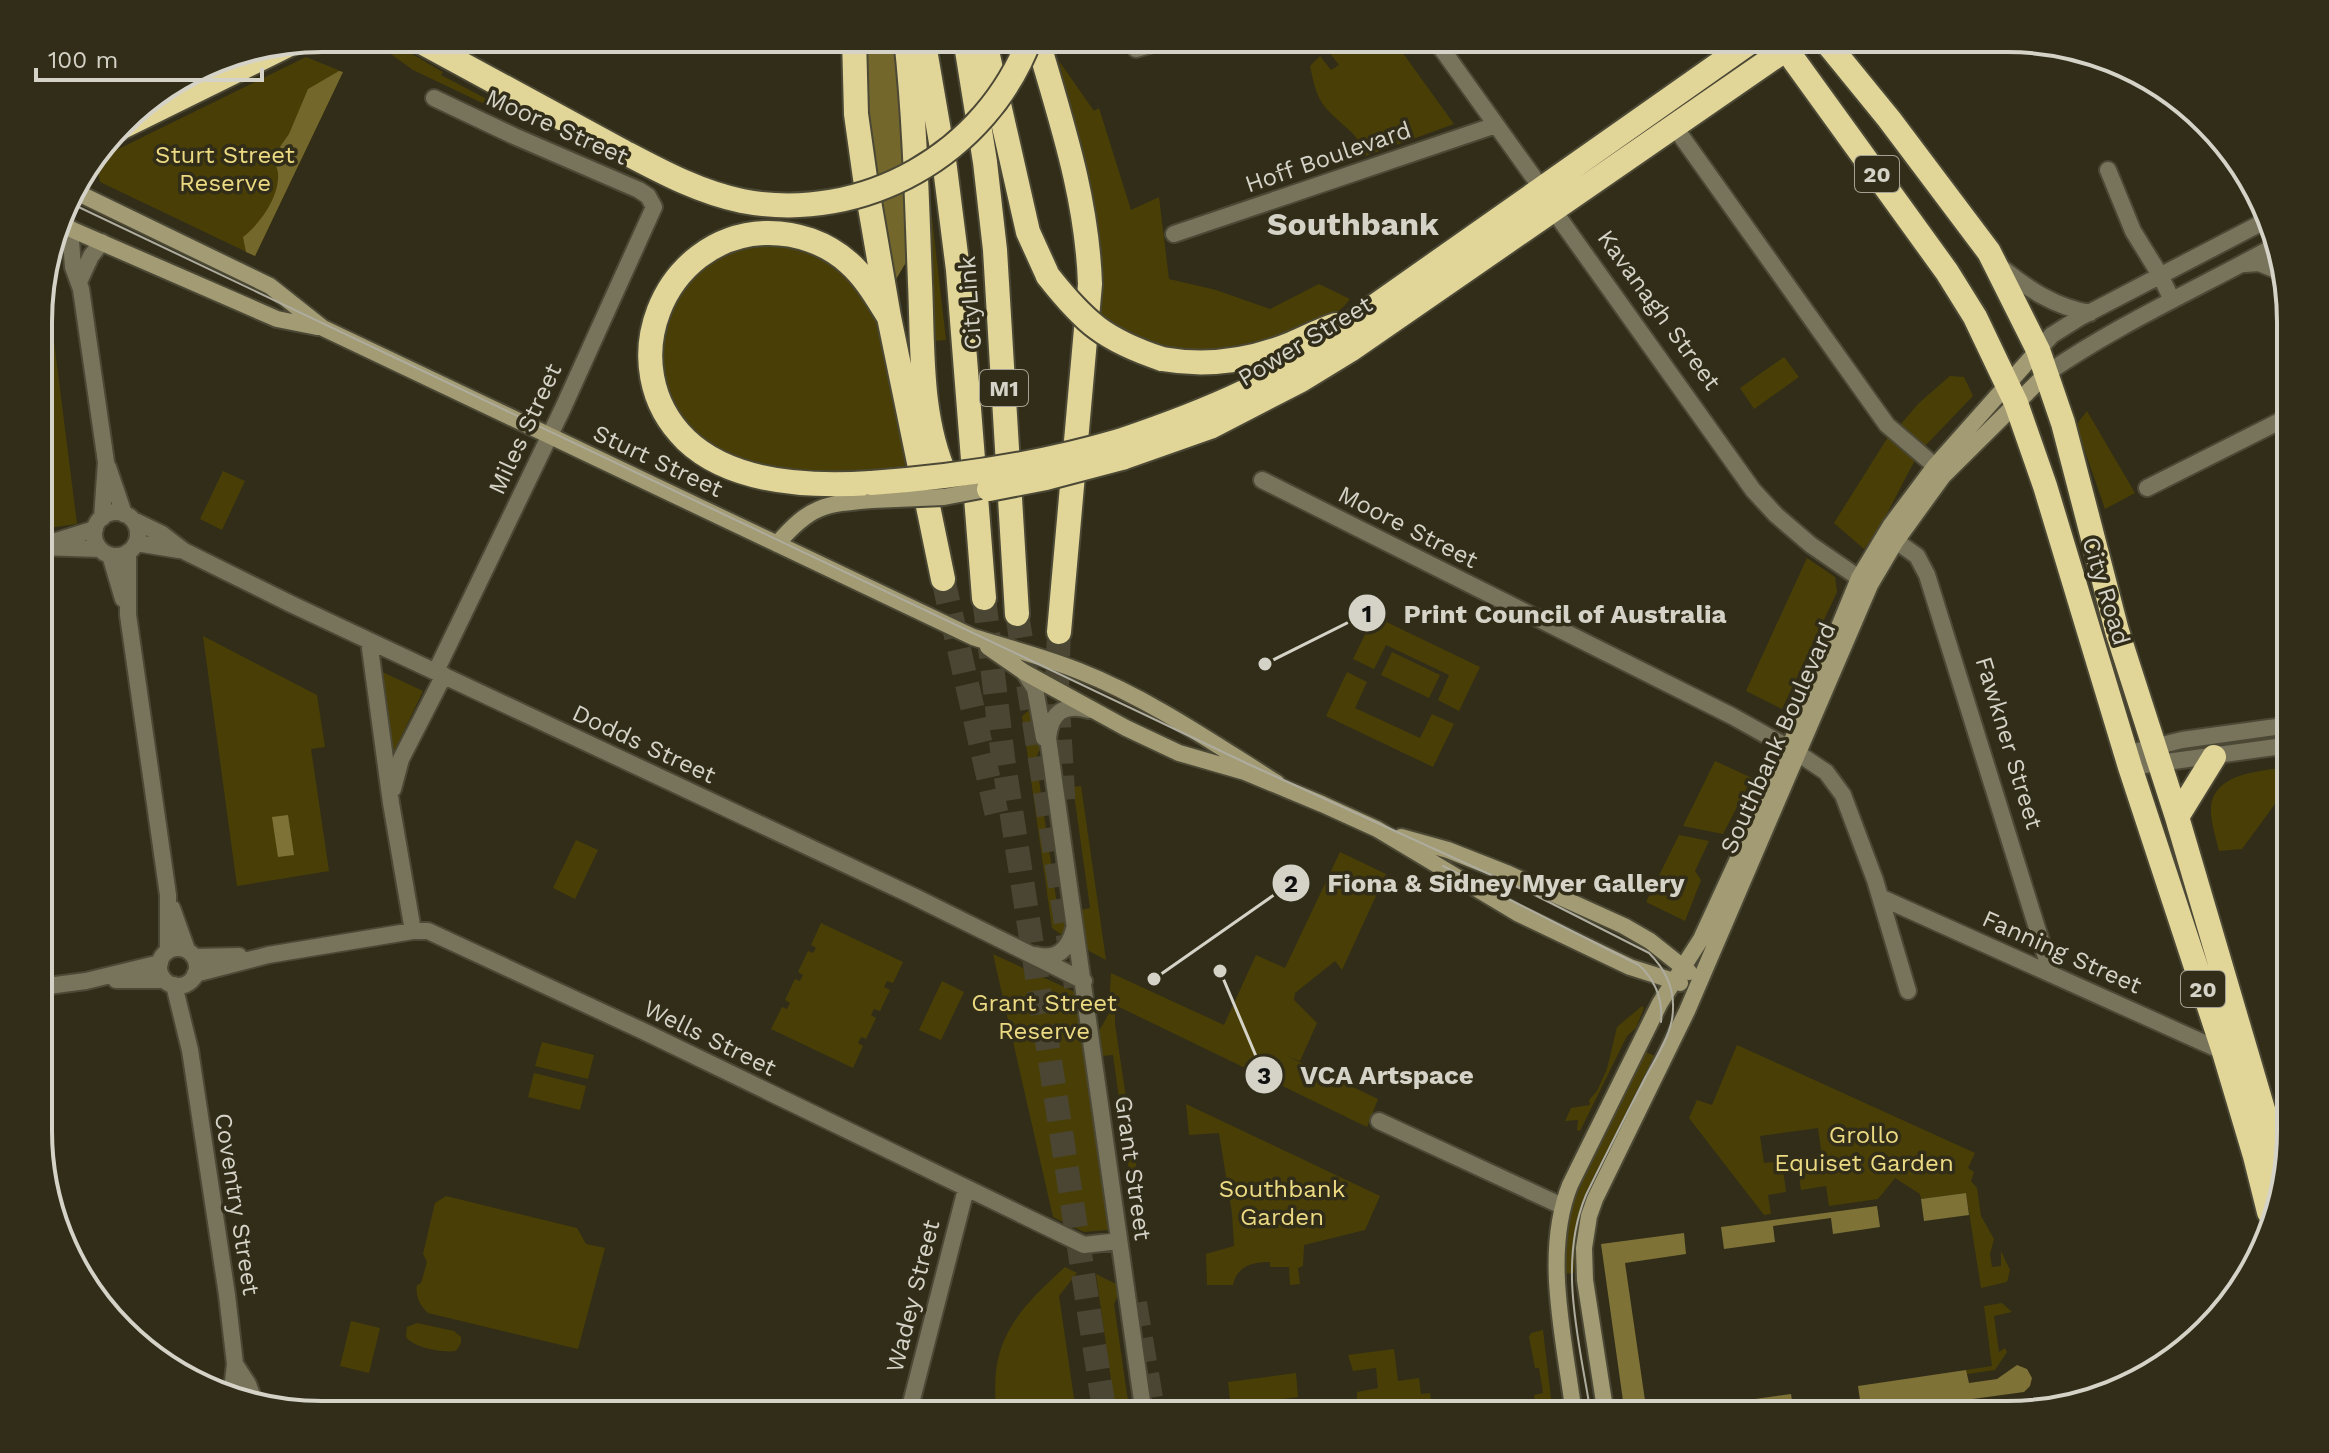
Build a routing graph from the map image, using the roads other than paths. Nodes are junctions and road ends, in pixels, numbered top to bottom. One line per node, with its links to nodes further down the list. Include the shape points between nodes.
1 (1444, 52): 18 (street, Kavanagh Street)
2 (1740, 52): 17 (highway, Power Street)
3 (1772, 52): 17 (highway, Power Street)
4 (1796, 52): 42 (highway, City Road / 20, via 1947,272)
5 (1834, 52): 30 (highway, City Road / 20)
6 (441, 53): 12 (highway, bridge, via 692,186 743,201 795,205 851,198 900,181 943,154 983,118)
7 (855, 53): 37 (highway, via 859,143)
8 (907, 53): 48 (highway, via 924,390)
9 (926, 53): 64 (highway, CityLink / M1, via 958,270)
10 (967, 53): 65 (highway, CityLink / M1, via 985,162 1000,317)
11 (987, 53): 38 (highway, bridge, via 1028,232 1048,276 1097,329 1162,359 1197,363 1246,359)
12 (1023, 53)
13 (1041, 53): 67 (highway, via 1079,188 1090,284)
14 (258, 60): 16 (highway)
15 (434, 98): 22 (street, Moore Street, via 639,190)
16 (154, 111)
17 (1667, 116): 20 (highway, Power Street); 23 (highway, Power Street); 47 (street, via 1887,425)
18 (1496, 125): 20 (street, Kavanagh Street); 26 (street, Hoff Boulevard)
19 (2108, 170): 33 (street, via 2133,231)
20 (1542, 189): 23 (highway, Kavanagh Street); 38 (highway, Power Street)
21 (84, 195): 39 (main road, Sturt Street, via 270,286)
22 (654, 207): 44 (street, Miles Street)
23 (1554, 211): 45 (highway, Power Street, via 1301,380 1210,427); 63 (street, Kavanagh Street, via 1753,490 1811,545)
24 (2258, 225): 33 (street, Southbank Boulevard)
25 (69, 228): 28 (main road, Sturt Street)
26 (1174, 234)
27 (66, 235): 34 (street)
28 (102, 242): 34 (street); 39 (main road, Sturt Street, via 277,319)
29 (2267, 250): 31 (street, Southbank Boulevard)
30 (1996, 263): 36 (street, via 2047,299); 40 (highway, City Road / 20)
31 (2243, 264): 32 (street); 35 (street, Southbank Boulevard)
32 (2272, 268)
33 (2160, 275): 35 (street); 36 (street, Southbank Boulevard)
34 (79, 282): 46 (street)
35 (2172, 300): 41 (street, Southbank Boulevard)
36 (2090, 313): 40 (street, Southbank Boulevard, via 2052,335)
37 (889, 317): 52 (highway, Power Street, via 863,277 830,249 791,235 751,234 718,244 686,268 664,297 651,337 659,399 676,429 700,451 762,477); 62 (highway)
38 (1358, 318): 45 (highway, Power Street, via 1333,340 1258,384)
39 (323, 328): 44 (main road, Sturt Street)
40 (2038, 350): 41 (highway, City Road / 20); 42 (main road, Southbank Boulevard)
41 (2046, 374): 42 (main road, Southbank Boulevard); 76 (highway, City Road / 20)
42 (2012, 394): 47 (main road, Southbank Boulevard); 56 (main road, Southbank Boulevard); 78 (highway, City Road / 20)
43 (2276, 423): 50 (street)
44 (549, 436): 57 (main road, Sturt Street); 71 (street, Miles Street)
45 (1120, 450): 48 (highway, Power Street, bridge); 51 (highway, Power Street, bridge, via 1046,478)
46 (106, 462): 53 (street); 54 (street)
47 (1935, 466): 63 (main road, Southbank Boulevard, via 1891,525)
48 (946, 477): 51 (highway, bridge, via 956,488); 52 (highway, Power Street, bridge)
49 (1262, 480): 75 (street, Moore Street)
50 (2147, 488)
51 (981, 490): 52 (main road, Power Street, bridge, via 944,497)
52 (872, 492): 57 (main road, Power Street, via 822,506)
53 (129, 517): 54 (street, via 113,512); 59 (street, via 138,531); 60 (street, Dodds Street)
54 (98, 523): 55 (street); 61 (street, via 94,536)
55 (52, 541)
56 (1896, 541): 63 (main road, Southbank Boulevard); 93 (street, Fawkner Street, via 1917,556 1927,575)
57 (777, 544): 68 (main road, Sturt Street)
58 (52, 547): 61 (street)
59 (132, 548): 60 (street, Dodds Street); 61 (street); 66 (street, Coventry Street)
60 (184, 551): 69 (street, Dodds Street)
61 (105, 552): 66 (street, Coventry Street)
62 (943, 579)
63 (1865, 581): 75 (main road, Southbank Boulevard)
64 (984, 598)
65 (1017, 614)
66 (128, 615): 84 (street, Coventry Street)
67 (1059, 632)
68 (973, 637): 70 (main road, Sturt Street); 80 (main road, Sturt Street, via 1079,671 1204,736)
69 (369, 641): 71 (street, Dodds Street); 81 (street, Miles Street)
70 (1024, 672): 72 (main road, Sturt Street); 79 (street, Grant Street, via 1035,689)
71 (440, 673): 81 (street, Miles Street, via 401,759); 88 (street, Dodds Street)
72 (1089, 710): 79 (street, Grant Street, via 1069,707 1052,722); 80 (main road, Sturt Street, via 1170,749)
73 (2276, 728): 76 (street)
74 (2276, 747): 77 (street)
75 (1794, 751): 85 (street, via 1826,772 1843,795); 90 (main road, Southbank Boulevard); 97 (main road, Southbank Boulevard)
76 (2157, 755): 77 (street); 78 (street); 82 (highway, City Road / 20)
77 (2214, 757): 82 (highway)
78 (2128, 760): 101 (highway, City Road / 20)
79 (1051, 771): 86 (street, Grant Street)
80 (1277, 783): 83 (main road, Sturt Street)
81 (391, 803): 87 (street, Miles Street)
82 (2177, 817): 103 (highway, City Road / 20)
83 (1377, 829): 90 (main road, Sturt Street, via 1519,878 1632,930); 91 (main road, Sturt Street, via 1507,908)
84 (168, 895): 89 (street, Coventry Street); 92 (street, Coventry Street)
85 (1880, 897): 93 (street, Fanning Street); 99 (street)
86 (1074, 929): 88 (street, via 1058,954); 95 (street, Grant Street)
87 (413, 931): 92 (street, Wells Street); 106 (street, Wells Street, via 436,934)
88 (1026, 952): 95 (street, Dodds Street)
89 (164, 957): 92 (street, Coventry Street); 92 (street, Wells Street, via 177,948); 94 (street, Wells Street)
90 (1683, 966): 96 (main road, Southbank Boulevard); 97 (main road, Sturt Street)
91 (1630, 967): 96 (main road, Sturt Street); 100 (main road, via 1653,986)
92 (184, 971): 94 (street, Wells Street); 110 (street, Coventry Street, via 190,1050)
93 (2051, 973): 101 (street, Fanning Street)
94 (86, 981): 98 (street, Wells Street)
95 (1084, 981): 109 (street, Grant Street)
96 (1674, 981): 97 (main road, Sturt Street); 100 (main road, Southbank Boulevard)
97 (1698, 983): 114 (main road, Southbank Boulevard, via 1589,1216 1585,1280)
98 (52, 985)
99 (1908, 991)
100 (1655, 1012): 108 (main road, Southbank Boulevard)
101 (2224, 1052): 107 (highway, City Road / 20)
102 (1379, 1121): 108 (street)
103 (2274, 1140): 104 (street); 105 (highway, City Road / 20)
104 (2276, 1145)
105 (2276, 1148)
106 (966, 1189): 109 (street, Wells Street, via 1084,1245); 115 (street, Wadey Street)
107 (2267, 1203)
108 (1562, 1206): 113 (main road, Southbank Boulevard, via 1556,1278)
109 (1119, 1241): 116 (street, Grant Street)
110 (235, 1364): 111 (street, Coventry Street); 112 (street, Coventry Street)
111 (233, 1385)
112 (251, 1392)
113 (1572, 1400)
114 (1604, 1400)
115 (912, 1401)
116 (1142, 1401)

